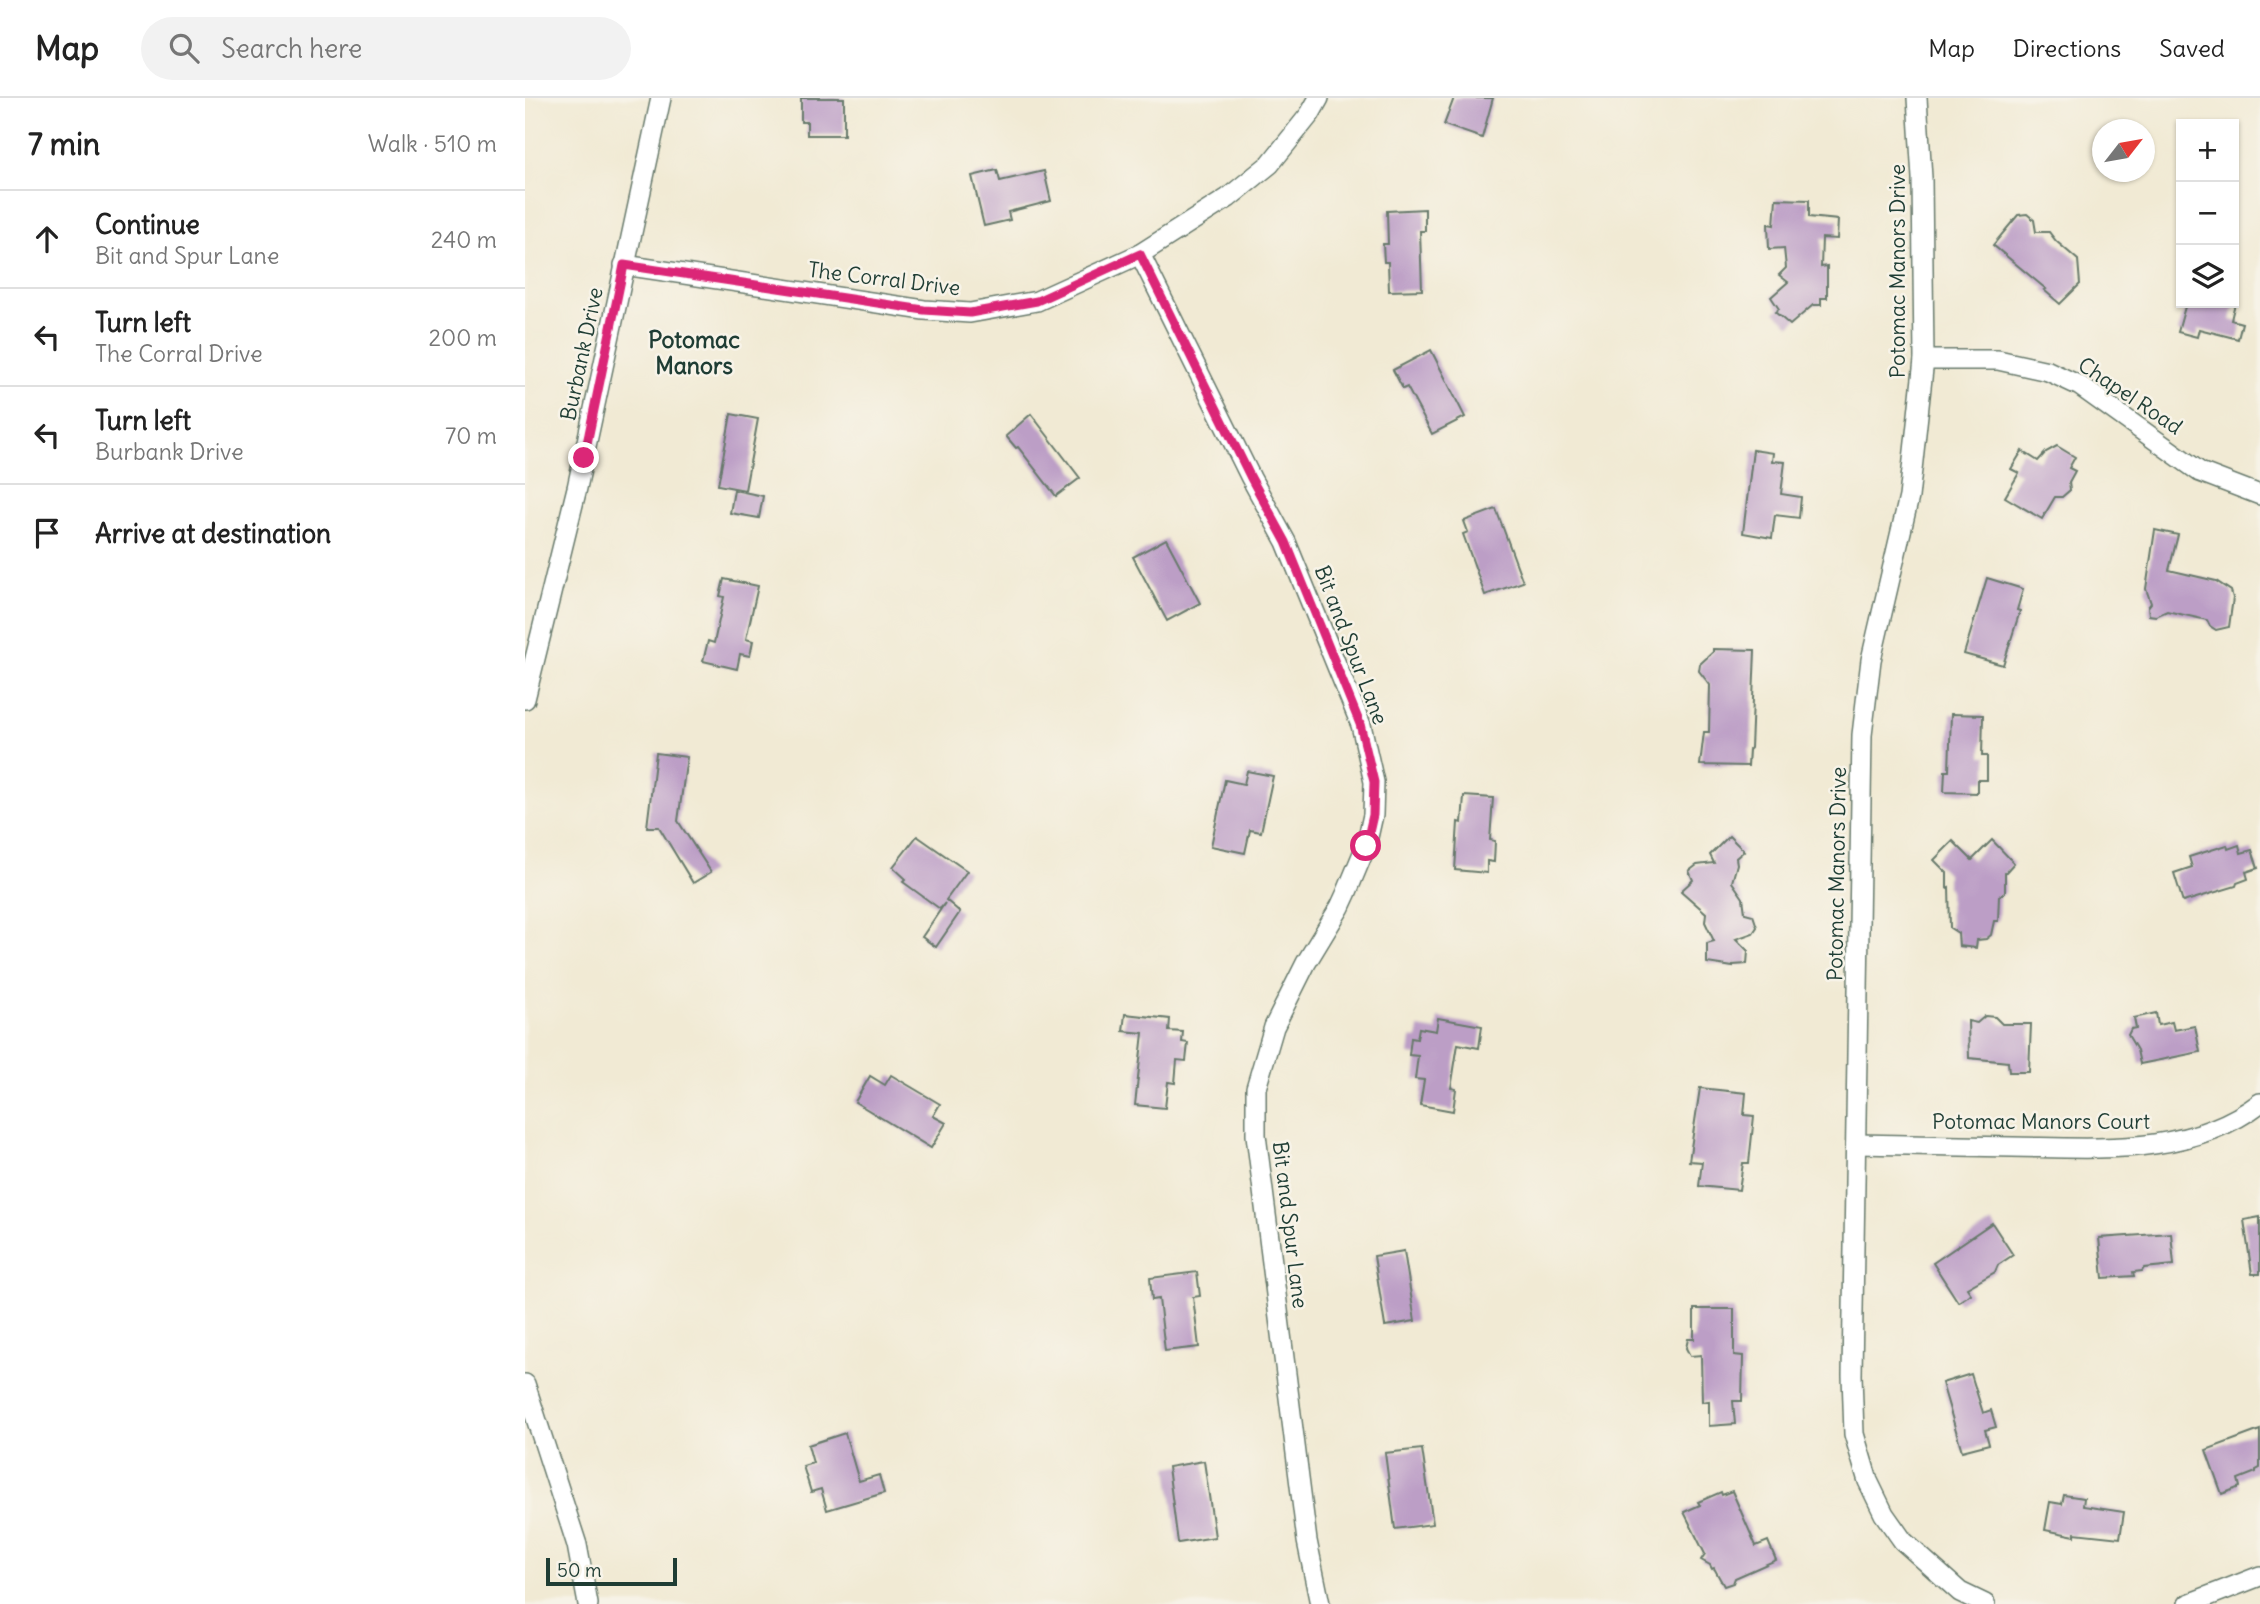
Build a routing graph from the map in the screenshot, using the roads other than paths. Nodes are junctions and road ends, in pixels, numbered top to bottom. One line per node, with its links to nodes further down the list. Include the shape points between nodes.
1 (661, 98): 5 (street, Burbank Drive)
2 (1319, 98): 4 (street, The Corral Drive, via 1270,164 1228,198)
3 (1917, 98): 6 (street, Potomac Manors Drive)
4 (1140, 254): 5 (street, The Corral Drive, via 1037,301 970,313); 14 (street, Bit and Spur Lane, via 1286,542 1360,724 1374,782 1366,846 1340,907 1274,1027 1256,1088 1256,1135 1307,1541)
5 (624, 265): 8 (street, Burbank Drive, via 577,488)
6 (1924, 360): 7 (street, Chapel Road, via 1999,360 2048,371 2080,386 2200,472); 10 (street, Potomac Manors Drive, via 1909,497 1871,660 1862,734)
7 (2260, 495)
8 (525, 699)
9 (2260, 1103): 10 (street, Potomac Manors Court, via 2224,1125 2147,1146)
10 (1856, 1144): 15 (street, Potomac Manors Drive, via 1854,1434 1868,1481 1903,1541 1960,1592)
11 (525, 1384): 13 (street, via 577,1545)
12 (2260, 1576): 16 (street)
13 (588, 1604)
14 (1320, 1604)
15 (1985, 1604)
16 (2188, 1604)

